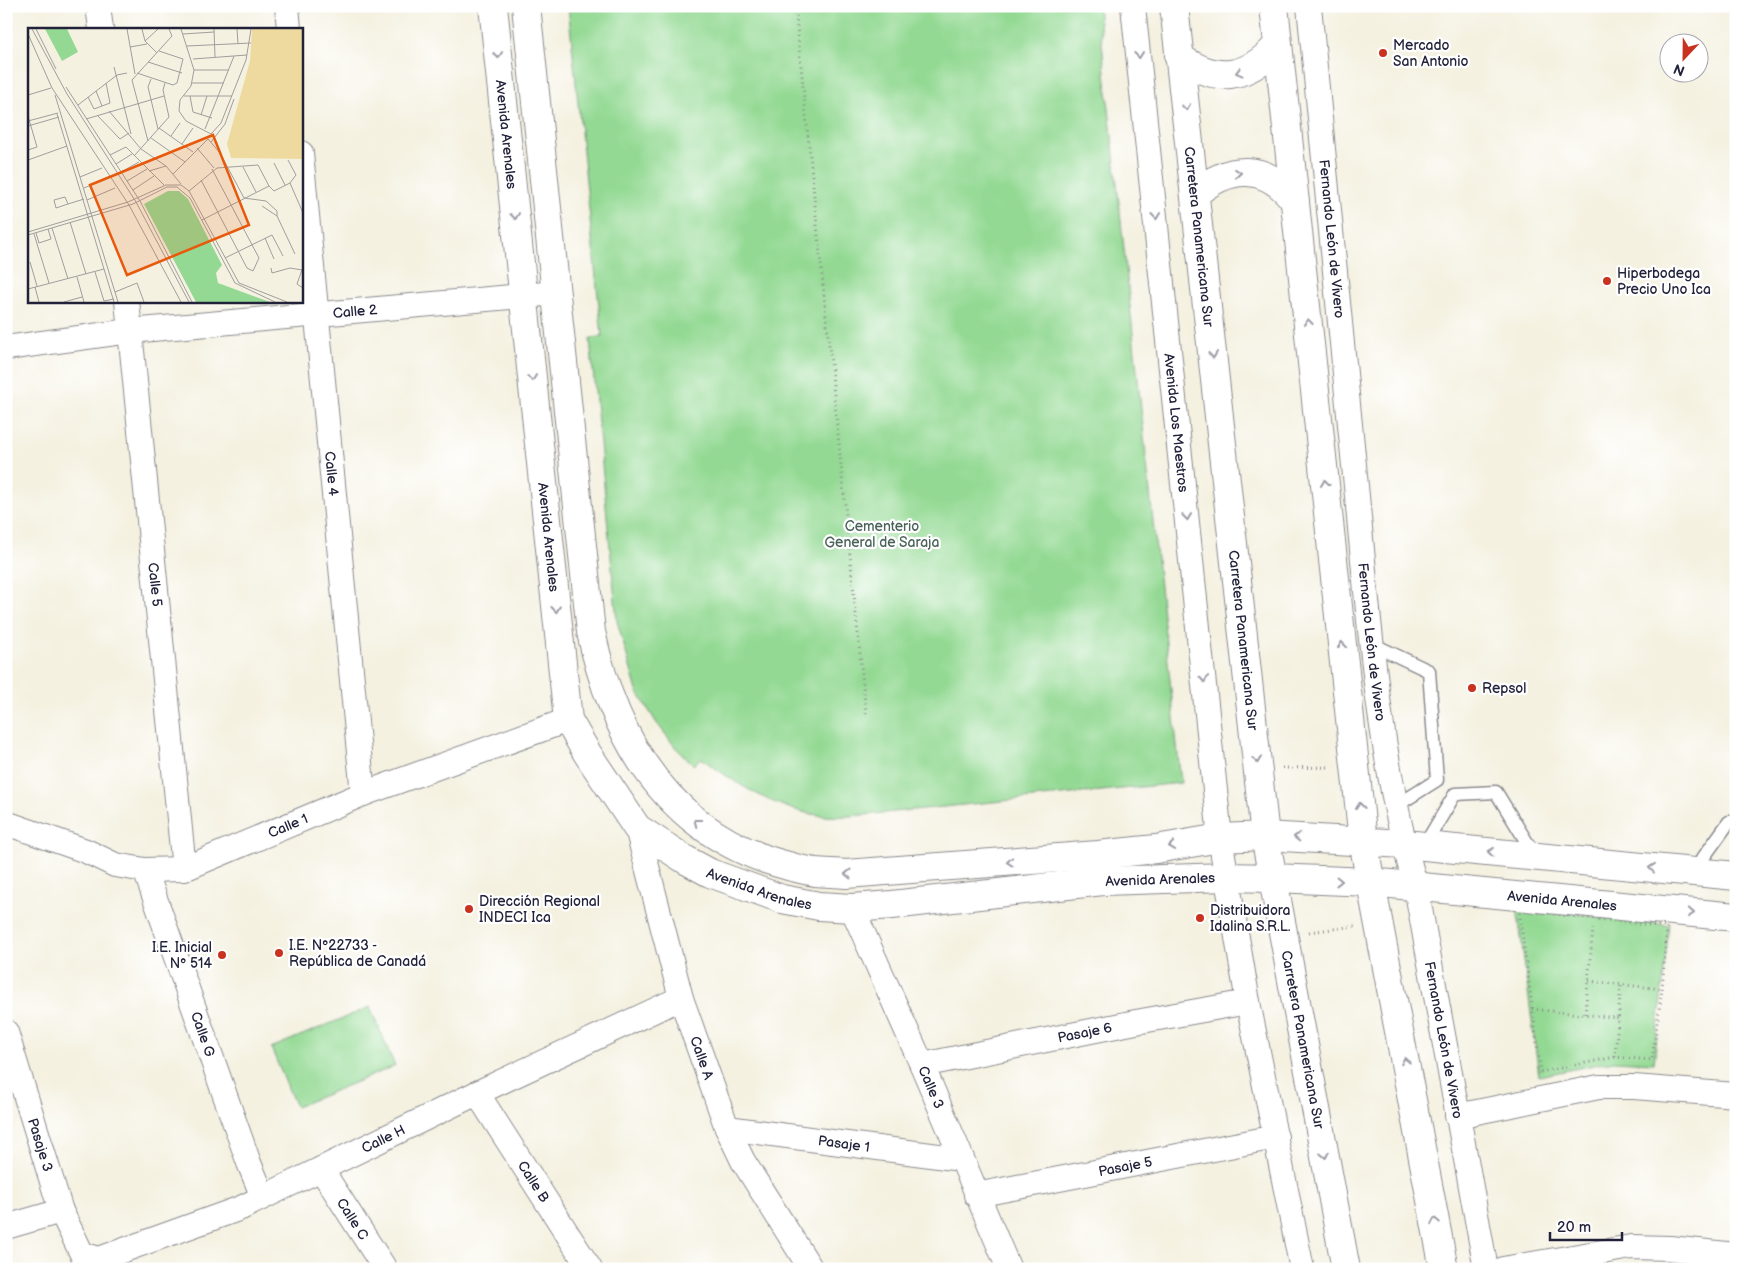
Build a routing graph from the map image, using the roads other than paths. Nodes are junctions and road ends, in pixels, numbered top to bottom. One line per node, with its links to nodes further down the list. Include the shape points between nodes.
1 (98, 6): 9 (street)
2 (287, 6): 10 (street)
3 (493, 6): 17 (main road, Avenida Arenales, one-way to 17)
4 (526, 6): 16 (main road, Avenida Arenales)
5 (1133, 6): 32 (street, Avenida Los Maestros, one-way to 32)
6 (1174, 6): 12 (main road, Carretera Panamericana Sur)
7 (1274, 6): 11 (main road)
8 (1309, 6): 22 (street, Fernando León de Vivero)
9 (101, 28)
10 (289, 28)
11 (1278, 45): 12 (main road, one-way to 12, via 1266,59 1250,69 1232,74 1213,74 1194,68); 15 (main road)
12 (1179, 56): 14 (main road, Carretera Panamericana Sur, one-way to 14)
13 (302, 163): 19 (street, Calle 4)
14 (1195, 194): 15 (main road, one-way to 15, via 1224,175 1256,173 1272,178); 31 (main road, Carretera Panamericana Sur, one-way to 31)
15 (1295, 201): 33 (main road, one-way to 15)
16 (556, 293): 17 (street, Calle 2); 32 (main road, Avenida Arenales, one-way to 16, via 1098,855 846,874 816,872 754,855 726,842 697,822 672,800 632,748 598,666 591,632)
17 (524, 295): 19 (street, Calle 2); 23 (main road, Avenida Arenales, one-way to 23)
18 (127, 302): 20 (street, Calle 5)
19 (317, 314): 20 (street, Calle 2); 25 (street, Calle 4)
20 (130, 331): 21 (street, Calle 2); 36 (street, Calle 5)
21 (6, 348)
22 (1372, 644): 24 (lane, via 1429,671); 27 (street, Fernando León de Vivero)
23 (568, 720): 25 (street, Calle 1); 30 (main road, Avenida Arenales)
24 (1437, 780): 26 (lane); 27 (lane)
25 (363, 794): 36 (street, Calle 1)
26 (1455, 794): 34 (lane); 35 (lane, via 1496,792)
27 (1396, 806): 34 (street, Fernando León de Vivero)
28 (1736, 822): 38 (lane, via 1729,822)
29 (6, 823): 37 (street, Calle 1, via 116,865)
30 (637, 828): 44 (main road, Avenida Arenales, via 686,860 761,892 819,906); 46 (street, Calle A)
31 (1265, 836): 32 (main road, Avenida Arenales); 33 (main road, Avenida Arenales, one-way to 31); 41 (main road, Carretera Panamericana Sur)
32 (1220, 838): 40 (street)
33 (1363, 841): 34 (main road, Avenida Arenales); 42 (main road)
34 (1414, 845): 35 (main road, Avenida Arenales, one-way to 34); 43 (street, Fernando León de Vivero)
35 (1536, 857): 38 (main road, Avenida Arenales, one-way to 35)
36 (184, 869): 37 (street, Calle 1)
37 (145, 870): 58 (street, Calle G)
38 (1693, 872): 39 (main road, Avenida Arenales)
39 (1736, 876)
40 (1227, 877): 41 (main road, Avenida Arenales); 44 (main road, Avenida Arenales, via 1103,881); 47 (street)
41 (1272, 878): 42 (main road, Avenida Arenales, one-way to 42); 68 (main road, Carretera Panamericana Sur, one-way to 68)
42 (1370, 882): 43 (main road, Avenida Arenales); 69 (main road, one-way to 42)
43 (1416, 887): 45 (main road, Avenida Arenales, one-way to 45); 52 (street, Fernando León de Vivero)
44 (852, 908): 49 (street, Calle 3)
45 (1736, 917)
46 (681, 998): 50 (street, Calle H); 53 (street, Calle A)
47 (1248, 1002): 49 (street, Pasaje 6); 54 (street)
48 (6, 1032): 59 (street, Pasaje 3)
49 (922, 1066): 55 (street, Calle 3)
50 (477, 1093): 56 (street, Calle H); 64 (street, Calle B)
51 (1736, 1095): 52 (street, via 1599,1087)
52 (1457, 1116): 70 (street, Fernando León de Vivero)
53 (727, 1128): 55 (street, Pasaje 1); 65 (street, Calle A, via 743,1161)
54 (1276, 1137): 57 (street, Pasaje 5); 67 (street)
55 (961, 1159): 57 (street, Calle 3)
56 (321, 1169): 58 (street, Calle H); 63 (street, Calle C)
57 (976, 1195): 66 (street, Calle 3)
58 (263, 1197): 61 (street, Calle H, via 241,1208 99,1259)
59 (61, 1211): 60 (street); 61 (street, Pasaje 3)
60 (6, 1227)
61 (82, 1254)
62 (1736, 1255): 71 (street, via 1631,1247)
63 (385, 1269)
64 (590, 1269)
65 (811, 1269)
66 (1009, 1269)
67 (1302, 1269)
68 (1346, 1269)
69 (1444, 1269)
70 (1486, 1269)
71 (1503, 1269)

